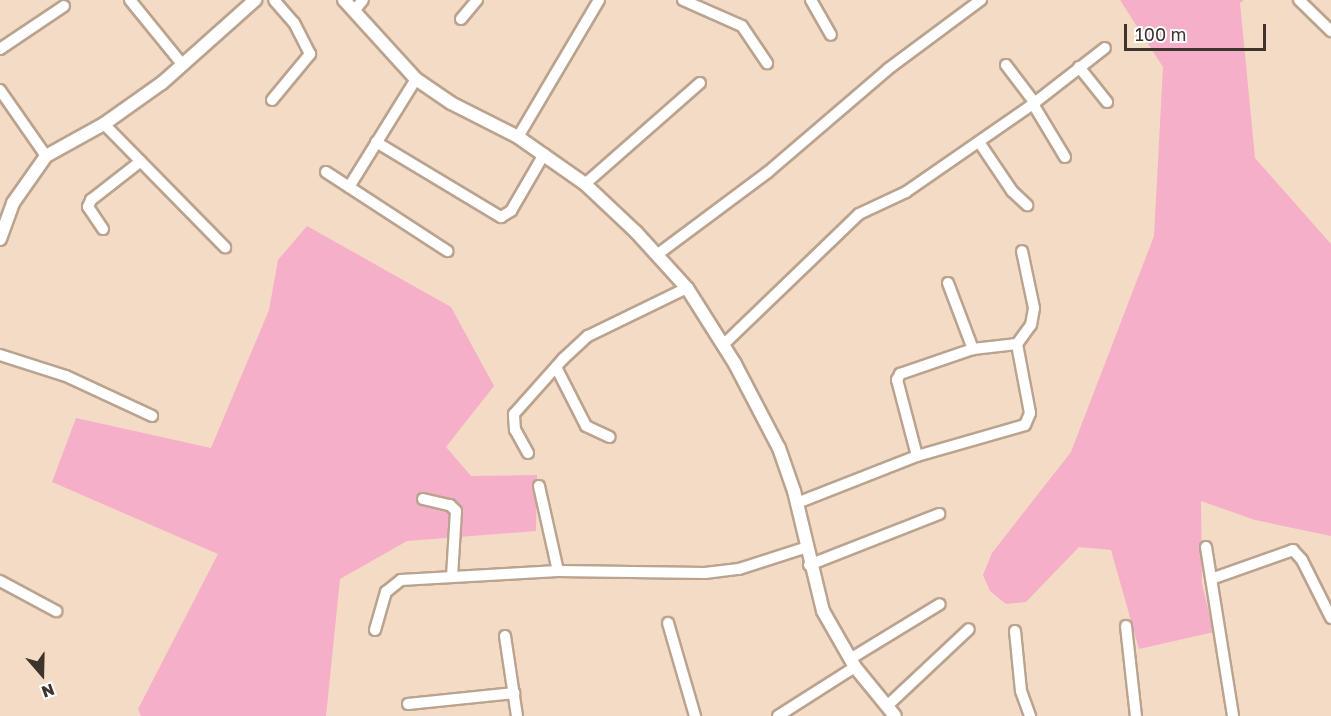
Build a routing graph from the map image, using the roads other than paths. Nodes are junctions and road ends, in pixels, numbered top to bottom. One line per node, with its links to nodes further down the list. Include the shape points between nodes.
1 (130, 0): 20 (street)
2 (274, 0): 26 (street, via 294,23 310,54)
3 (344, 0): 13 (street)
4 (363, 0): 13 (street)
5 (477, 0): 14 (street)
6 (599, 0): 30 (street)
7 (683, 0): 19 (street, via 742,26)
8 (811, 0): 16 (street)
9 (981, 0): 46 (street, via 888,69 768,172)
10 (1299, 0): 15 (street)
11 (251, 1): 20 (street)
12 (63, 6): 18 (street)
13 (354, 11): 23 (street)
14 (461, 19)
15 (1331, 32)
16 (831, 35)
17 (1105, 48): 22 (street)
18 (0, 49)
19 (767, 63)
20 (182, 64): 29 (street)
21 (1006, 65): 28 (street)
22 (1079, 68): 27 (street); 28 (street)
23 (416, 79): 30 (street, via 451,103); 31 (street)
24 (700, 83): 38 (street)
25 (0, 90): 34 (street)
26 (272, 100)
27 (1107, 102)
28 (1034, 103): 32 (street); 35 (street)
29 (104, 124): 34 (street); 36 (street)
30 (518, 137): 33 (street)
31 (376, 142): 33 (street, via 501,217 511,211); 39 (street)
32 (979, 142): 40 (street); 50 (street, via 906,192 859,214)
33 (544, 154): 38 (street)
34 (46, 156): 42 (street, via 13,203)
35 (1065, 157)
36 (141, 162): 41 (street, via 88,207); 43 (street)
37 (326, 172): 39 (street)
38 (585, 184): 46 (street)
39 (349, 187): 44 (street)
40 (1027, 206)
41 (103, 229)
42 (0, 239)
43 (225, 247)
44 (447, 250)
45 (1023, 251): 49 (street, via 1034,308 1031,324)
46 (658, 254): 48 (street)
47 (948, 283): 51 (street)
48 (687, 288): 50 (street); 53 (street, via 588,336)
49 (1017, 344): 51 (street); 57 (street, via 1029,420)
50 (723, 345): 60 (street, via 779,448)
51 (973, 349): 57 (street, via 907,371 897,380)
52 (0, 355): 54 (street, via 66,376)
53 (556, 369): 55 (street, via 586,426); 56 (street, via 514,414 515,430)
54 (153, 416)
55 (610, 437)
56 (528, 453)
57 (917, 456): 60 (street)
58 (539, 486): 65 (street)
59 (423, 499): 66 (street, via 450,505 456,511)
60 (796, 503): 62 (street)
61 (939, 514): 64 (street)
62 (807, 547): 64 (street); 65 (street, via 739,569 647,574)
63 (1206, 547): 67 (street)
64 (809, 565): 78 (street, via 823,611)
65 (558, 571): 66 (street)
66 (452, 576): 75 (street, via 401,580 386,592)
67 (1214, 578): 71 (street, via 1293,550); 88 (street)
68 (0, 581): 70 (street)
69 (940, 604): 78 (street)
70 (56, 611)
71 (1331, 618)
72 (668, 623): 84 (street)
73 (1126, 626): 87 (street)
74 (969, 629): 81 (street)
75 (375, 630)
76 (1014, 631): 86 (street, via 1021,691)
77 (505, 636): 79 (street)
78 (853, 663): 81 (street); 82 (street)
79 (514, 693): 80 (street); 83 (street)
80 (408, 704)
81 (887, 706): 85 (street)
82 (783, 715)
83 (517, 716)
84 (695, 716)
85 (896, 716)
86 (1030, 716)
87 (1136, 716)
88 (1233, 716)

